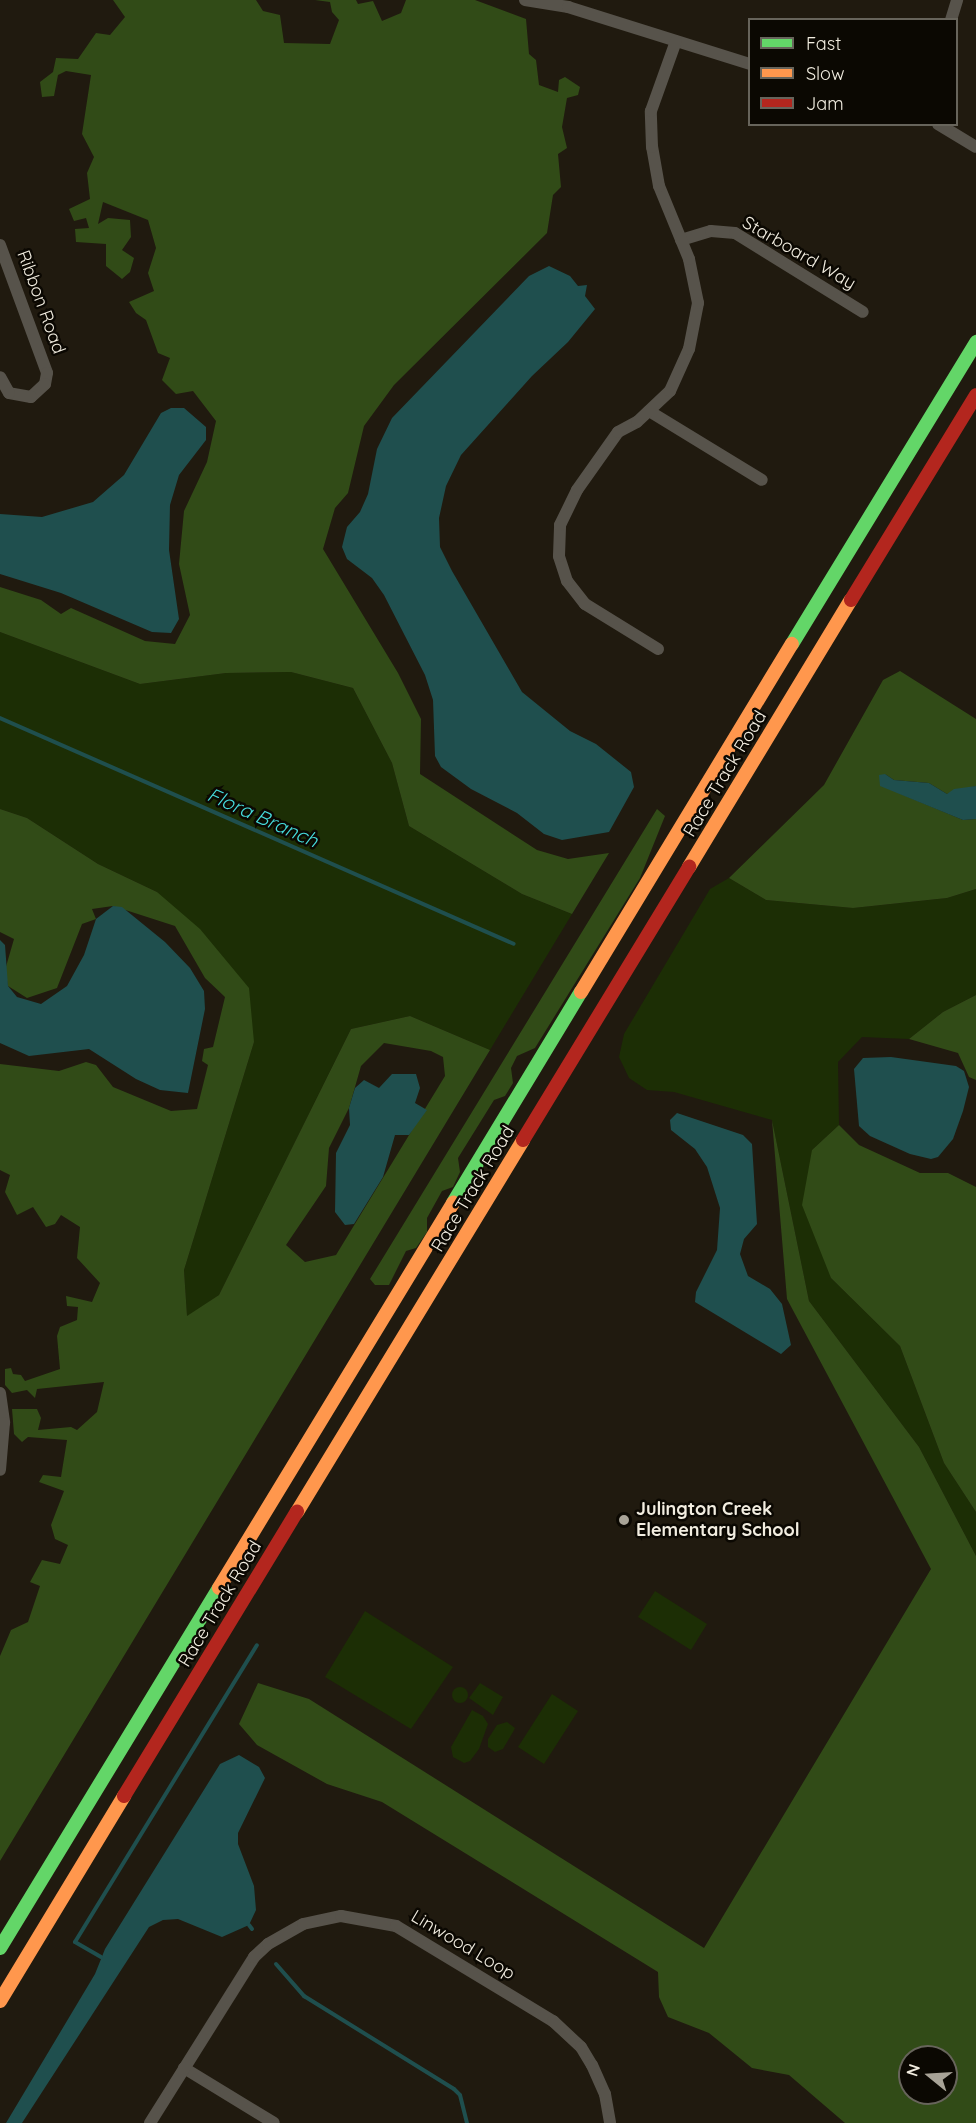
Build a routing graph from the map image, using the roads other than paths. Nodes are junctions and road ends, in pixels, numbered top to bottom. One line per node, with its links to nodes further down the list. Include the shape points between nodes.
1 (525, 0): 4 (street, via 568,7)
2 (957, 0): 3 (street)
3 (952, 18)
4 (676, 41): 5 (street); 8 (street, via 651,111 651,135 659,186)
5 (748, 63)
6 (941, 126): 7 (street)
7 (976, 147)
8 (681, 240): 10 (street, Starboard Way, via 711,231 735,233); 14 (street, via 698,303 689,349 680,370 670,391)
9 (0, 245): 12 (street, Ribbon Road, via 47,373 45,384 31,397 9,393)
10 (863, 312)
11 (976, 342): 16 (main road, Race Track Road)
12 (0, 377)
13 (976, 395): 17 (main road, Race Track Road)
14 (649, 411): 15 (street); 18 (street, via 618,432 577,490 560,525 559,556 567,581 585,604)
15 (762, 480)
16 (867, 521): 17 (main road); 19 (main road, Race Track Road)
17 (891, 535): 20 (main road, Race Track Road)
18 (658, 649)
19 (397, 1294): 20 (main road); 21 (main road, Race Track Road)
20 (421, 1309): 22 (main road, Race Track Road)
21 (350, 1371): 22 (main road); 25 (main road, Race Track Road)
22 (374, 1386): 26 (main road, Race Track Road)
23 (0, 1393): 24 (street, via 4,1423)
24 (0, 1470)
25 (249, 1539): 26 (main road); 27 (main road, Race Track Road)
26 (257, 1579): 28 (main road, Race Track Road)
27 (0, 1948)
28 (0, 2001)
29 (184, 2068): 30 (street, Linwood Loop); 31 (street); 32 (street, Linwood Loop, via 242,1973 268,1944 322,1918 359,1917 412,1934 554,2021 592,2065 605,2094)
30 (150, 2123)
31 (274, 2123)
32 (610, 2123)

